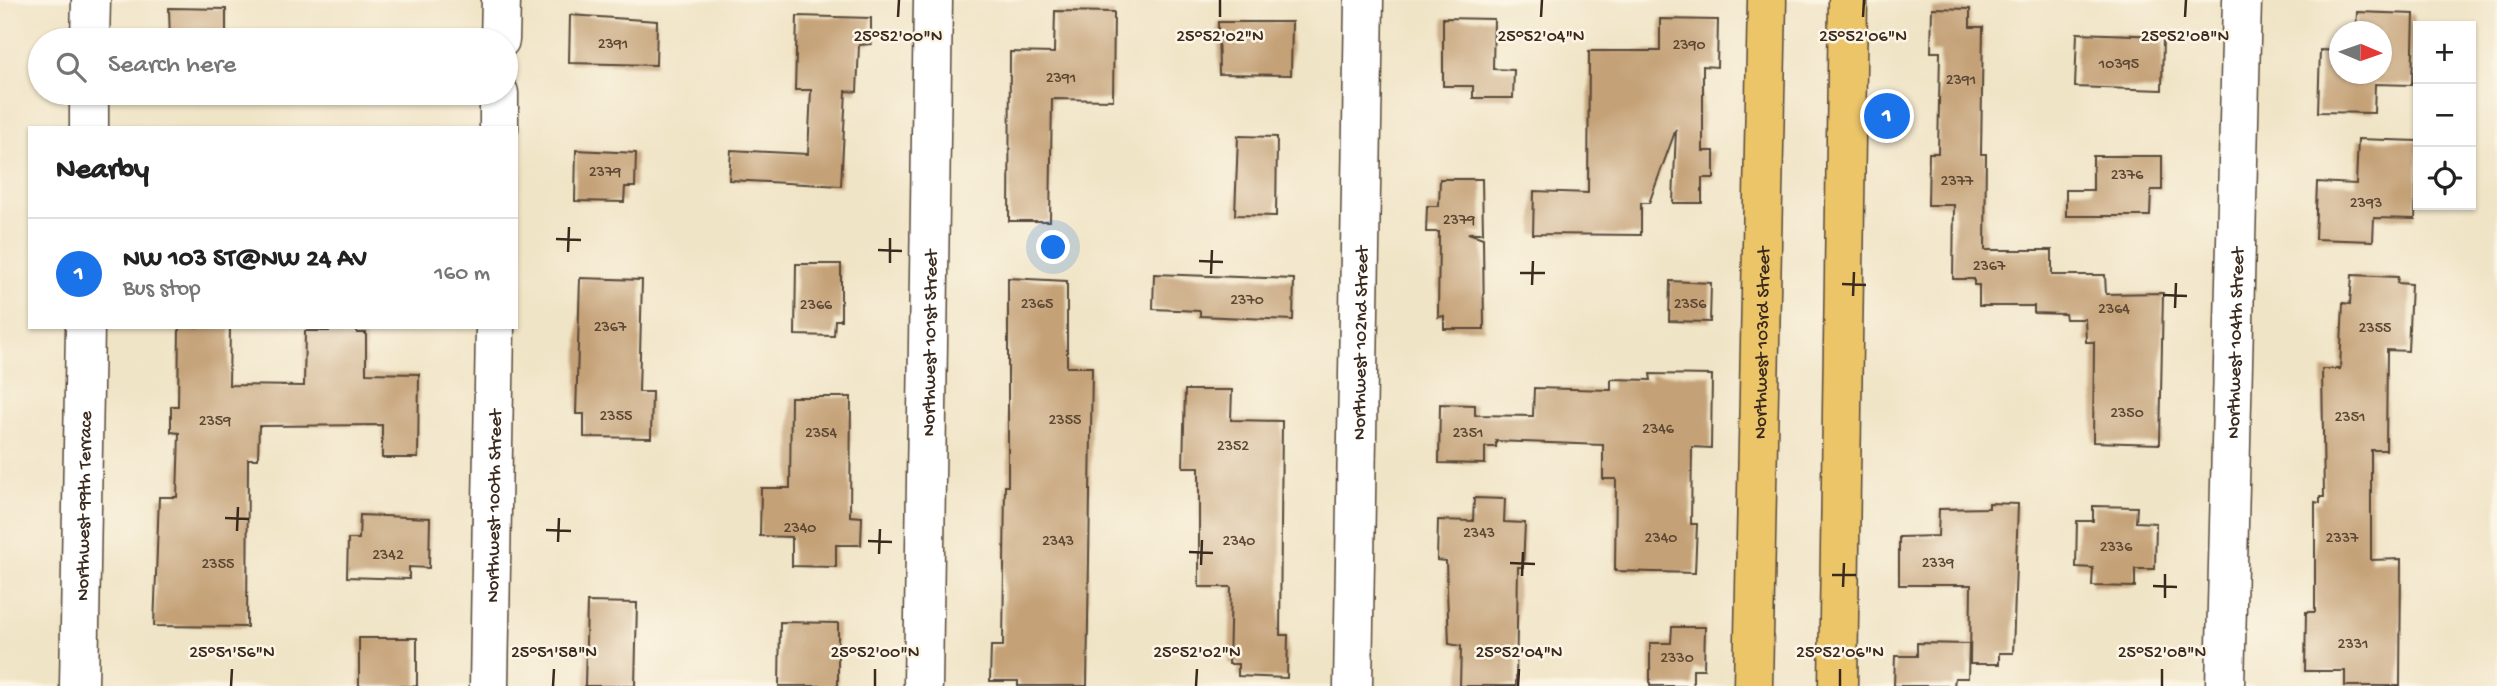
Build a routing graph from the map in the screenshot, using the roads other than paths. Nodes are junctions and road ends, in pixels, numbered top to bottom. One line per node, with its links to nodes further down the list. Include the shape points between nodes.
1 (91, 0): 8 (street)
2 (501, 0): 9 (street)
3 (933, 0): 18 (street, Northwest 101st Street)
4 (1364, 0): 19 (street, Northwest 102nd Street)
5 (1767, 0): 20 (main road, Northwest 103rd Street)
6 (1849, 0): 21 (main road)
7 (2242, 0): 22 (street, Northwest 104th Street)
8 (90, 28)
9 (500, 28)
10 (89, 105): 12 (street)
11 (499, 105): 13 (street)
12 (89, 126)
13 (499, 126)
14 (85, 329): 16 (street, Northwest 99th Terrace)
15 (495, 329): 17 (street, Northwest 100th Street)
16 (79, 686)
17 (489, 686)
18 (923, 686)
19 (1353, 686)
20 (1754, 686)
21 (1838, 686)
22 (2225, 686)

